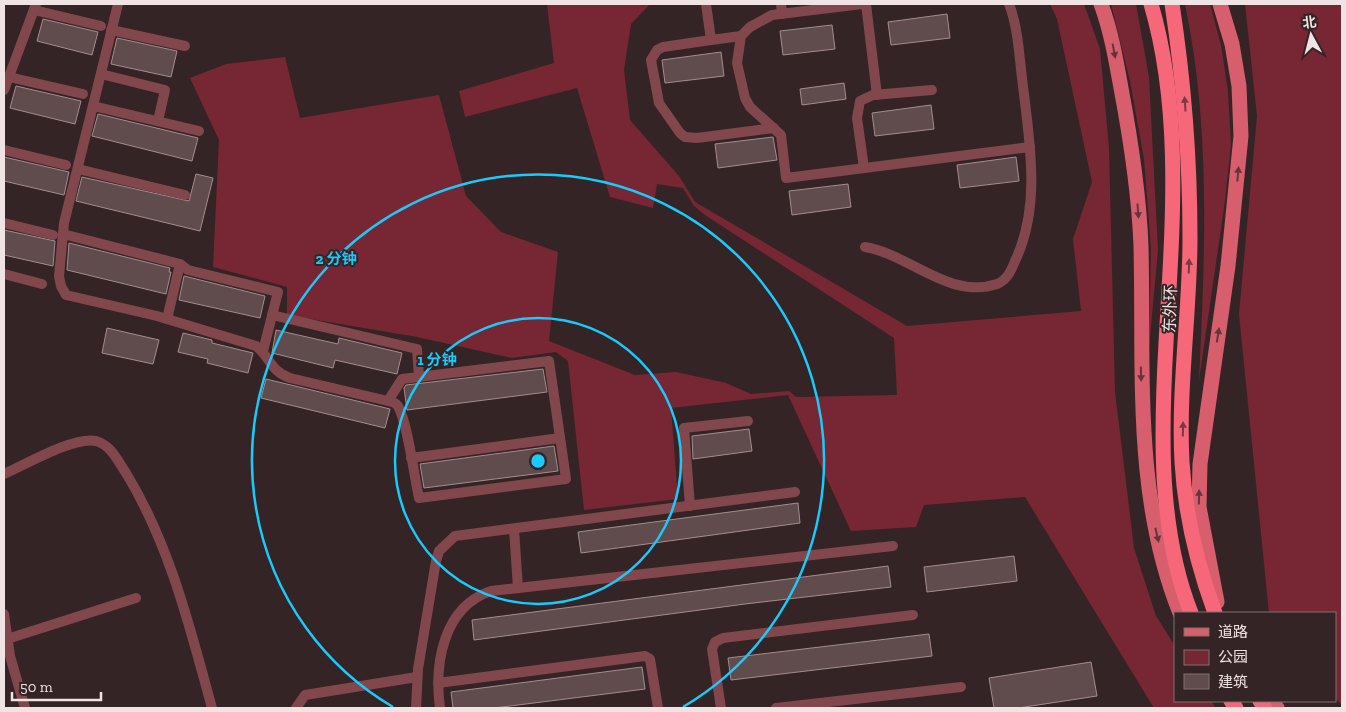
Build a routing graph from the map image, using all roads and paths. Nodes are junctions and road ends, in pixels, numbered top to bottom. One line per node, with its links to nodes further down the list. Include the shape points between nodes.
1 (118, 4): 14 (street)
2 (706, 4): 16 (street)
3 (862, 4): 10 (street)
4 (866, 4): 23 (street)
5 (1009, 4): 28 (street, via 1015,25)
6 (1101, 4): 55 (main road, one-way to 55, via 1110,27 1133,151 1141,245 1141,410 1147,472 1170,590)
7 (1152, 4): 56 (highway, via 1168,90 1172,151 1173,202 1163,397 1165,487 1173,546)
8 (1172, 4): 57 (highway, 东外环, one-way to 8, via 1200,573 1189,526 1182,462 1190,238 1183,74)
9 (1220, 4): 58 (main road, one-way to 9, via 1199,507 1200,464 1228,266 1241,136 1239,86 1232,44)
10 (822, 6): 12 (street)
11 (35, 7): 13 (street); 19 (street)
12 (781, 9): 15 (street)
13 (101, 26)
14 (112, 30): 17 (street); 18 (street)
15 (741, 36): 16 (street); 26 (street, via 737,63 745,98 756,114)
16 (711, 40): 26 (street, via 663,47 651,60 658,102 675,126 685,137 691,138)
17 (185, 46)
18 (101, 74): 24 (street); 25 (street, via 165,90)
19 (9, 77): 20 (street); 22 (street)
20 (4, 90)
21 (932, 90): 23 (street)
22 (83, 94)
23 (877, 95): 31 (street, via 865,97 857,109)
24 (93, 106): 25 (street); 32 (street)
25 (158, 121): 27 (street)
26 (774, 128): 31 (street, via 781,135 786,178)
27 (199, 131)
28 (1030, 147): 31 (street); 36 (street, via 1031,178 1024,239 1009,276 997,284 954,285 880,249)
29 (4, 150): 30 (street)
30 (66, 164)
31 (864, 168)
32 (78, 169): 33 (street); 35 (street)
33 (185, 195)
34 (4, 224): 35 (street)
35 (58, 235): 37 (street); 41 (street, via 60,286 66,295)
36 (865, 247)
37 (180, 264): 40 (street, via 188,270 278,292); 41 (street)
38 (4, 274): 39 (street)
39 (42, 284)
40 (272, 315): 42 (street); 43 (street, via 417,349)
41 (166, 319): 42 (street, via 256,346)
42 (263, 351): 44 (street, via 280,375)
43 (419, 377): 44 (street, via 402,380); 46 (street, via 549,361)
44 (388, 401): 47 (street, via 398,407)
45 (748, 420): 50 (street, via 684,428)
46 (560, 438): 47 (street); 47 (street, via 566,479 419,498)
47 (411, 458)
48 (4, 474): 66 (street, via 75,443 95,441 112,451 152,520 185,610)
49 (796, 492): 50 (street)
50 (690, 506): 51 (street)
51 (514, 529): 53 (street); 62 (street, via 455,536 439,550)
52 (894, 546): 53 (street)
53 (518, 588): 63 (street, via 490,591 463,606 451,622 444,643)
54 (136, 598): 61 (street)
55 (1180, 612)
56 (1191, 612)
57 (1215, 612)
58 (1220, 612)
59 (4, 614): 61 (street)
60 (913, 615): 71 (street, via 723,638 715,642 712,649)
61 (6, 639): 65 (street)
62 (417, 677): 67 (street, via 305,695); 68 (street)
63 (438, 683): 69 (street); 70 (street, via 645,656 650,659)
64 (961, 687): 72 (street)
65 (25, 708)
66 (212, 708)
67 (296, 708)
68 (416, 708)
69 (440, 708)
70 (658, 708)
71 (721, 708)
72 (776, 708)

